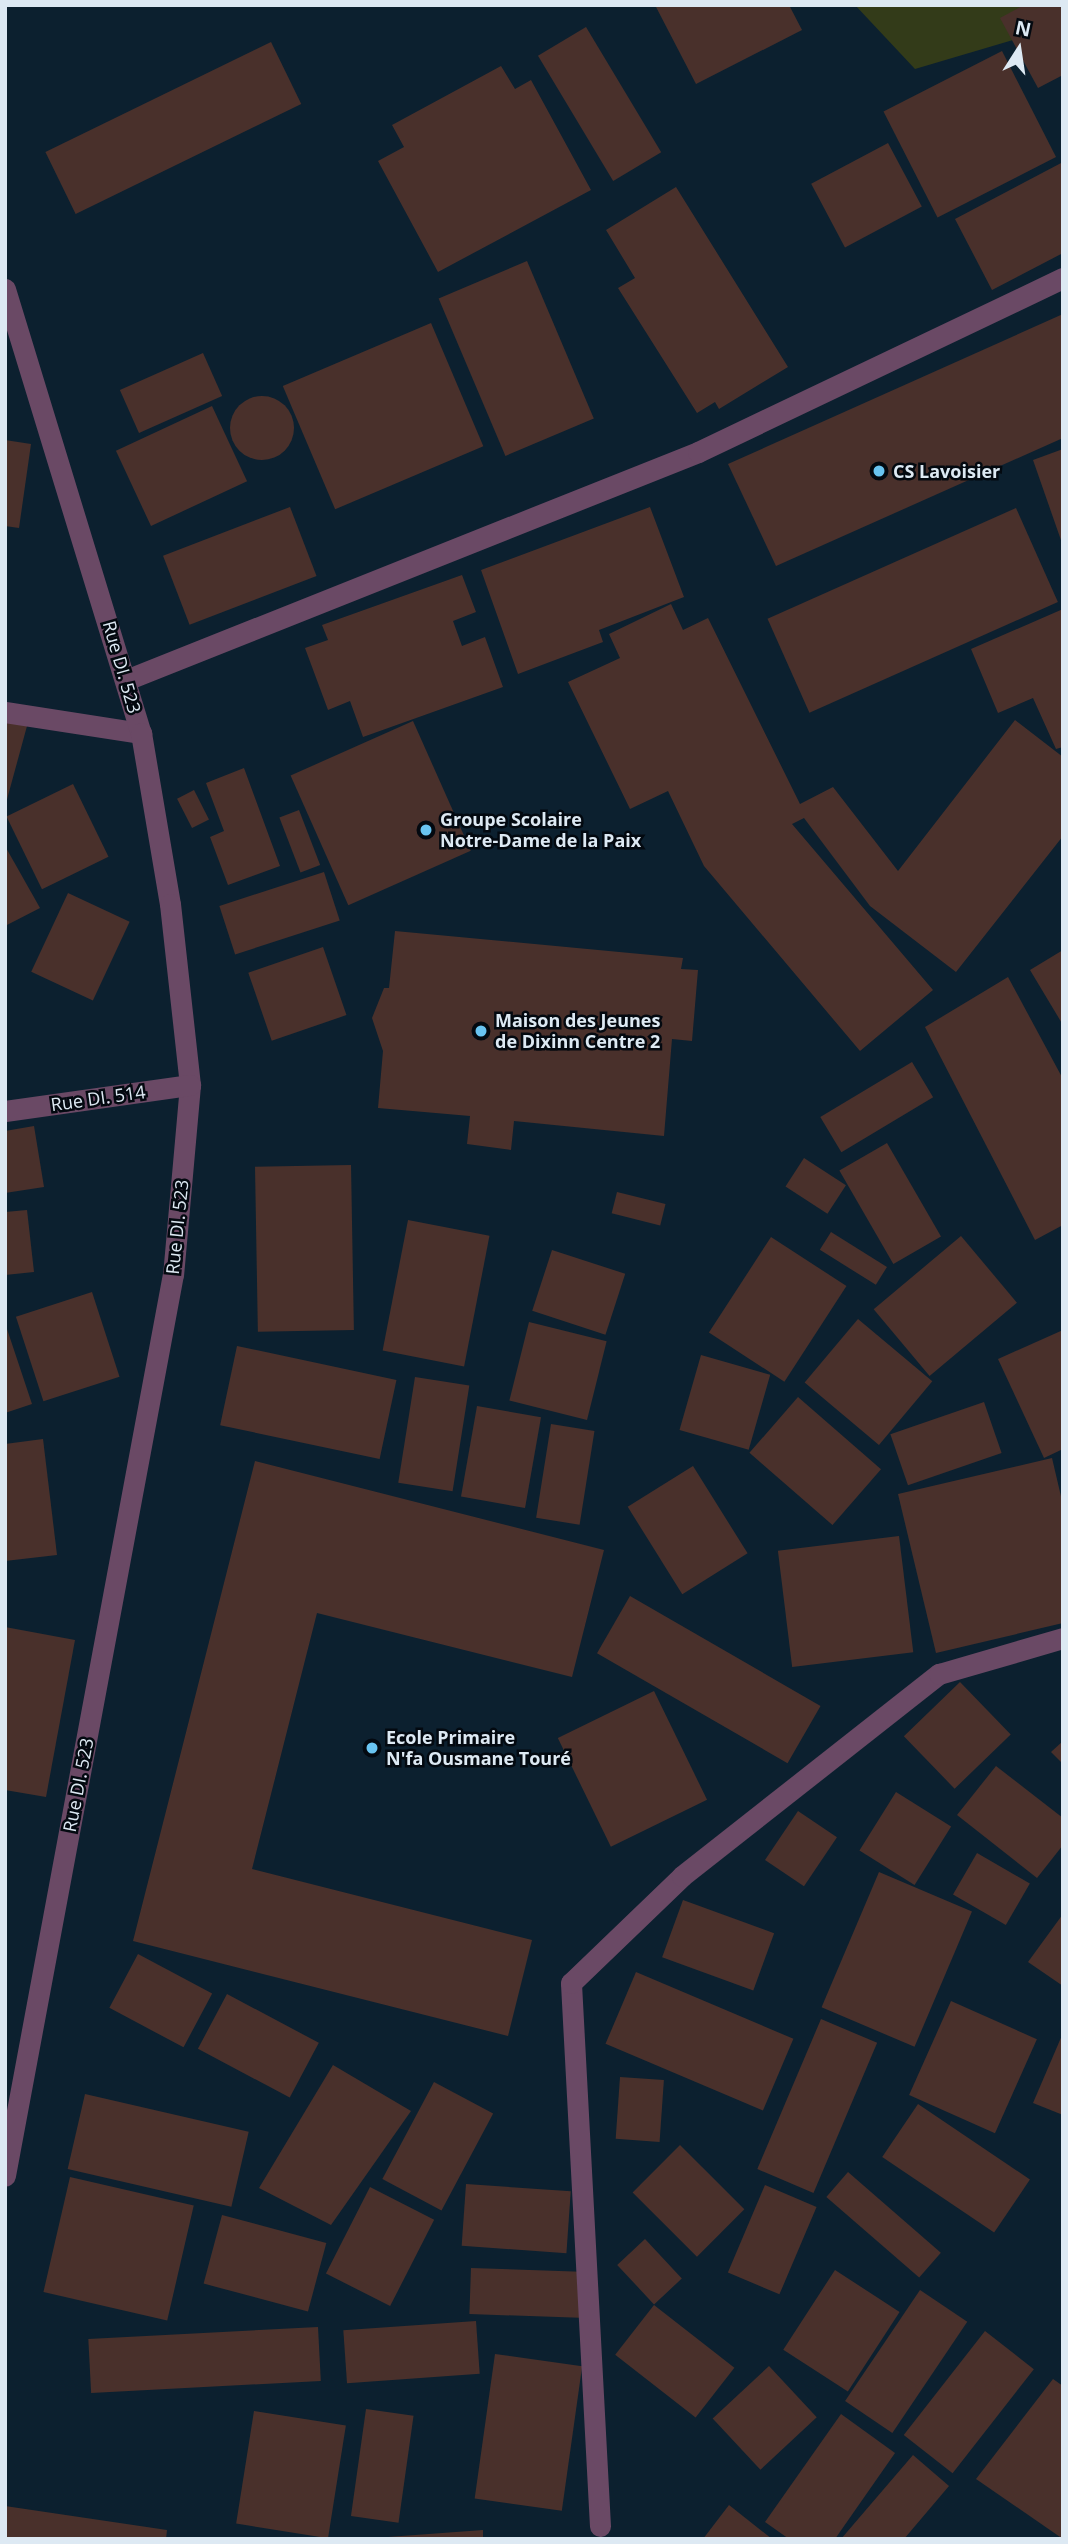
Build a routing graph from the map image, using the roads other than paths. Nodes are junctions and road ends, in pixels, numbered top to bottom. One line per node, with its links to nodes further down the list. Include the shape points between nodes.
1 (1063, 278): 3 (street, via 698,452)
2 (5, 289): 3 (street, Rue DI. 523)
3 (127, 680): 5 (street, Rue DI. 523)
4 (5, 712): 5 (street)
5 (141, 733): 6 (street, Rue DI. 523, via 170,904)
6 (190, 1085): 7 (street, Rue DI. 514); 9 (street, Rue DI. 523, via 173,1274)
7 (5, 1111)
8 (1063, 1638): 10 (street, via 939,1674 682,1876 571,1983)
9 (5, 2175)
10 (600, 2526)

